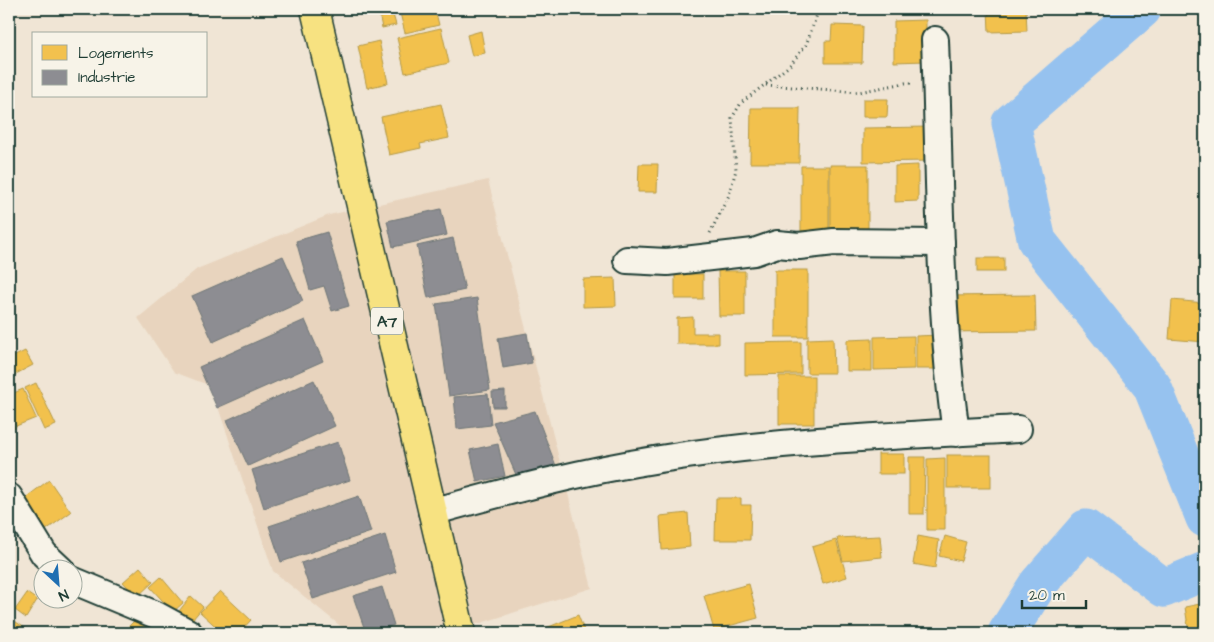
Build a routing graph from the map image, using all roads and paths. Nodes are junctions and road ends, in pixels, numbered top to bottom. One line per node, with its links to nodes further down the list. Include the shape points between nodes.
1 (316, 9): 12 (main road, A7)
2 (819, 9): 4 (path, via 806,45 789,66)
3 (934, 40): 5 (street)
4 (766, 85): 5 (path, via 859,92 906,83); 7 (path, via 741,103 732,118 736,170 728,195)
5 (936, 85): 6 (street)
6 (941, 243): 7 (street, via 776,244 754,252); 10 (street, via 947,367)
7 (696, 257): 8 (street, via 667,262)
8 (627, 260)
9 (1018, 430): 10 (street)
10 (956, 433): 12 (street, via 782,443 660,459 532,485)
11 (9, 498): 13 (street)
12 (432, 512): 17 (main road, A7)
13 (16, 525): 14 (street)
14 (50, 560)
15 (82, 584): 16 (street, via 156,615)
16 (189, 633)
17 (461, 633)

